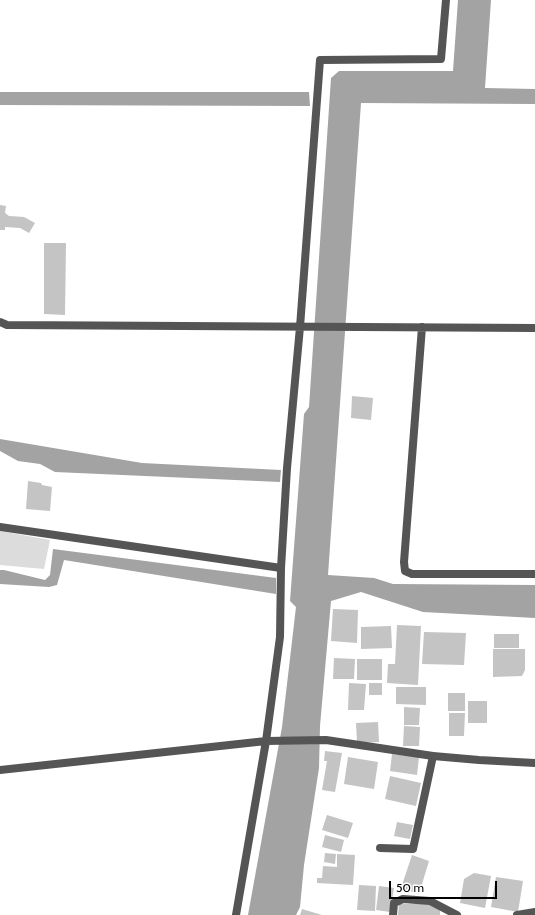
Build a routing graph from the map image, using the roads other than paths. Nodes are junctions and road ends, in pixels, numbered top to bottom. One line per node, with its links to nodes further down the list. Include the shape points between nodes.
1 (446, 0): 3 (street, via 441,58 320,60)
2 (0, 322): 3 (street, via 6,325)
3 (300, 327): 4 (street); 7 (street)
4 (422, 327): 5 (street); 8 (street, via 405,571 412,574)
5 (535, 328)
6 (0, 527): 7 (street)
7 (281, 568): 9 (street, via 280,637)
8 (535, 574)
9 (270, 741): 10 (street, via 326,740); 12 (street); 15 (street)
10 (433, 756): 11 (street); 13 (street, via 413,850)
11 (535, 763)
12 (0, 770)
13 (380, 848)
14 (535, 912): 18 (street)
15 (236, 915)
16 (393, 915): 17 (street, via 394,902 403,899 430,901)
17 (456, 915)
18 (517, 915)

